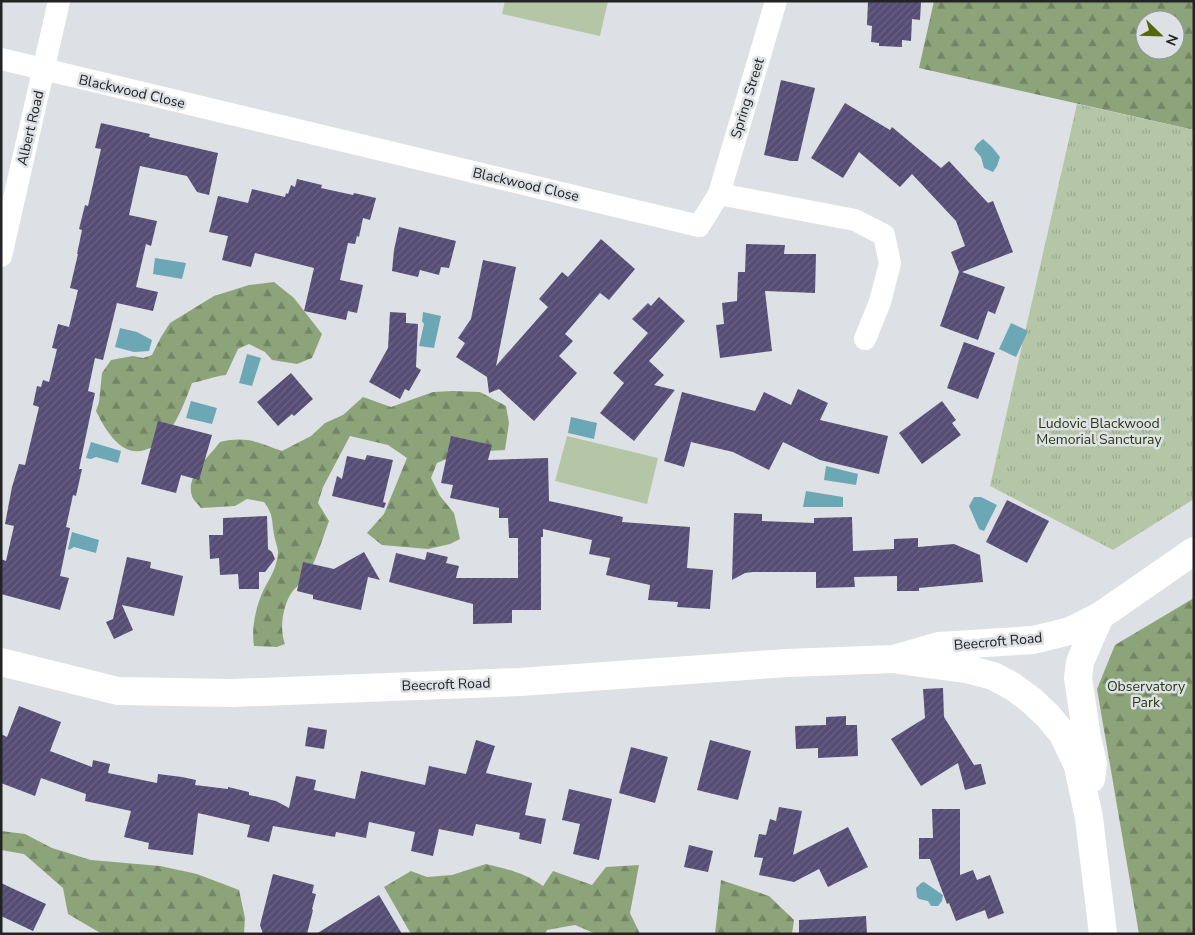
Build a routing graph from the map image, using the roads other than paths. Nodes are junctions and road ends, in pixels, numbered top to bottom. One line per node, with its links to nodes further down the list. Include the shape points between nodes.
1 (59, 1): 4 (street, Albert Road)
2 (776, 1): 5 (street, Spring Street)
3 (1, 59): 4 (street)
4 (44, 70): 5 (street, Blackwood Close, via 699,226); 6 (street, Albert Road)
5 (719, 194): 7 (street, via 855,220 884,235 890,263 880,302)
6 (1, 256)
7 (865, 339)
8 (1194, 551): 9 (main road, Beecroft Road)
9 (1100, 616): 10 (main road, Beecroft Road, via 1070,631 1033,640 939,646); 12 (main road, Beecroft Road, via 1080,662 1078,678 1093,764)
10 (894, 659): 11 (main road, Beecroft Road, via 787,663 520,682 232,692 118,691); 12 (main road, Beecroft Road, via 993,676 1031,700 1063,734 1078,766)
11 (1, 662)
12 (1088, 818): 13 (main road, Beecroft Road)
13 (1103, 934)

